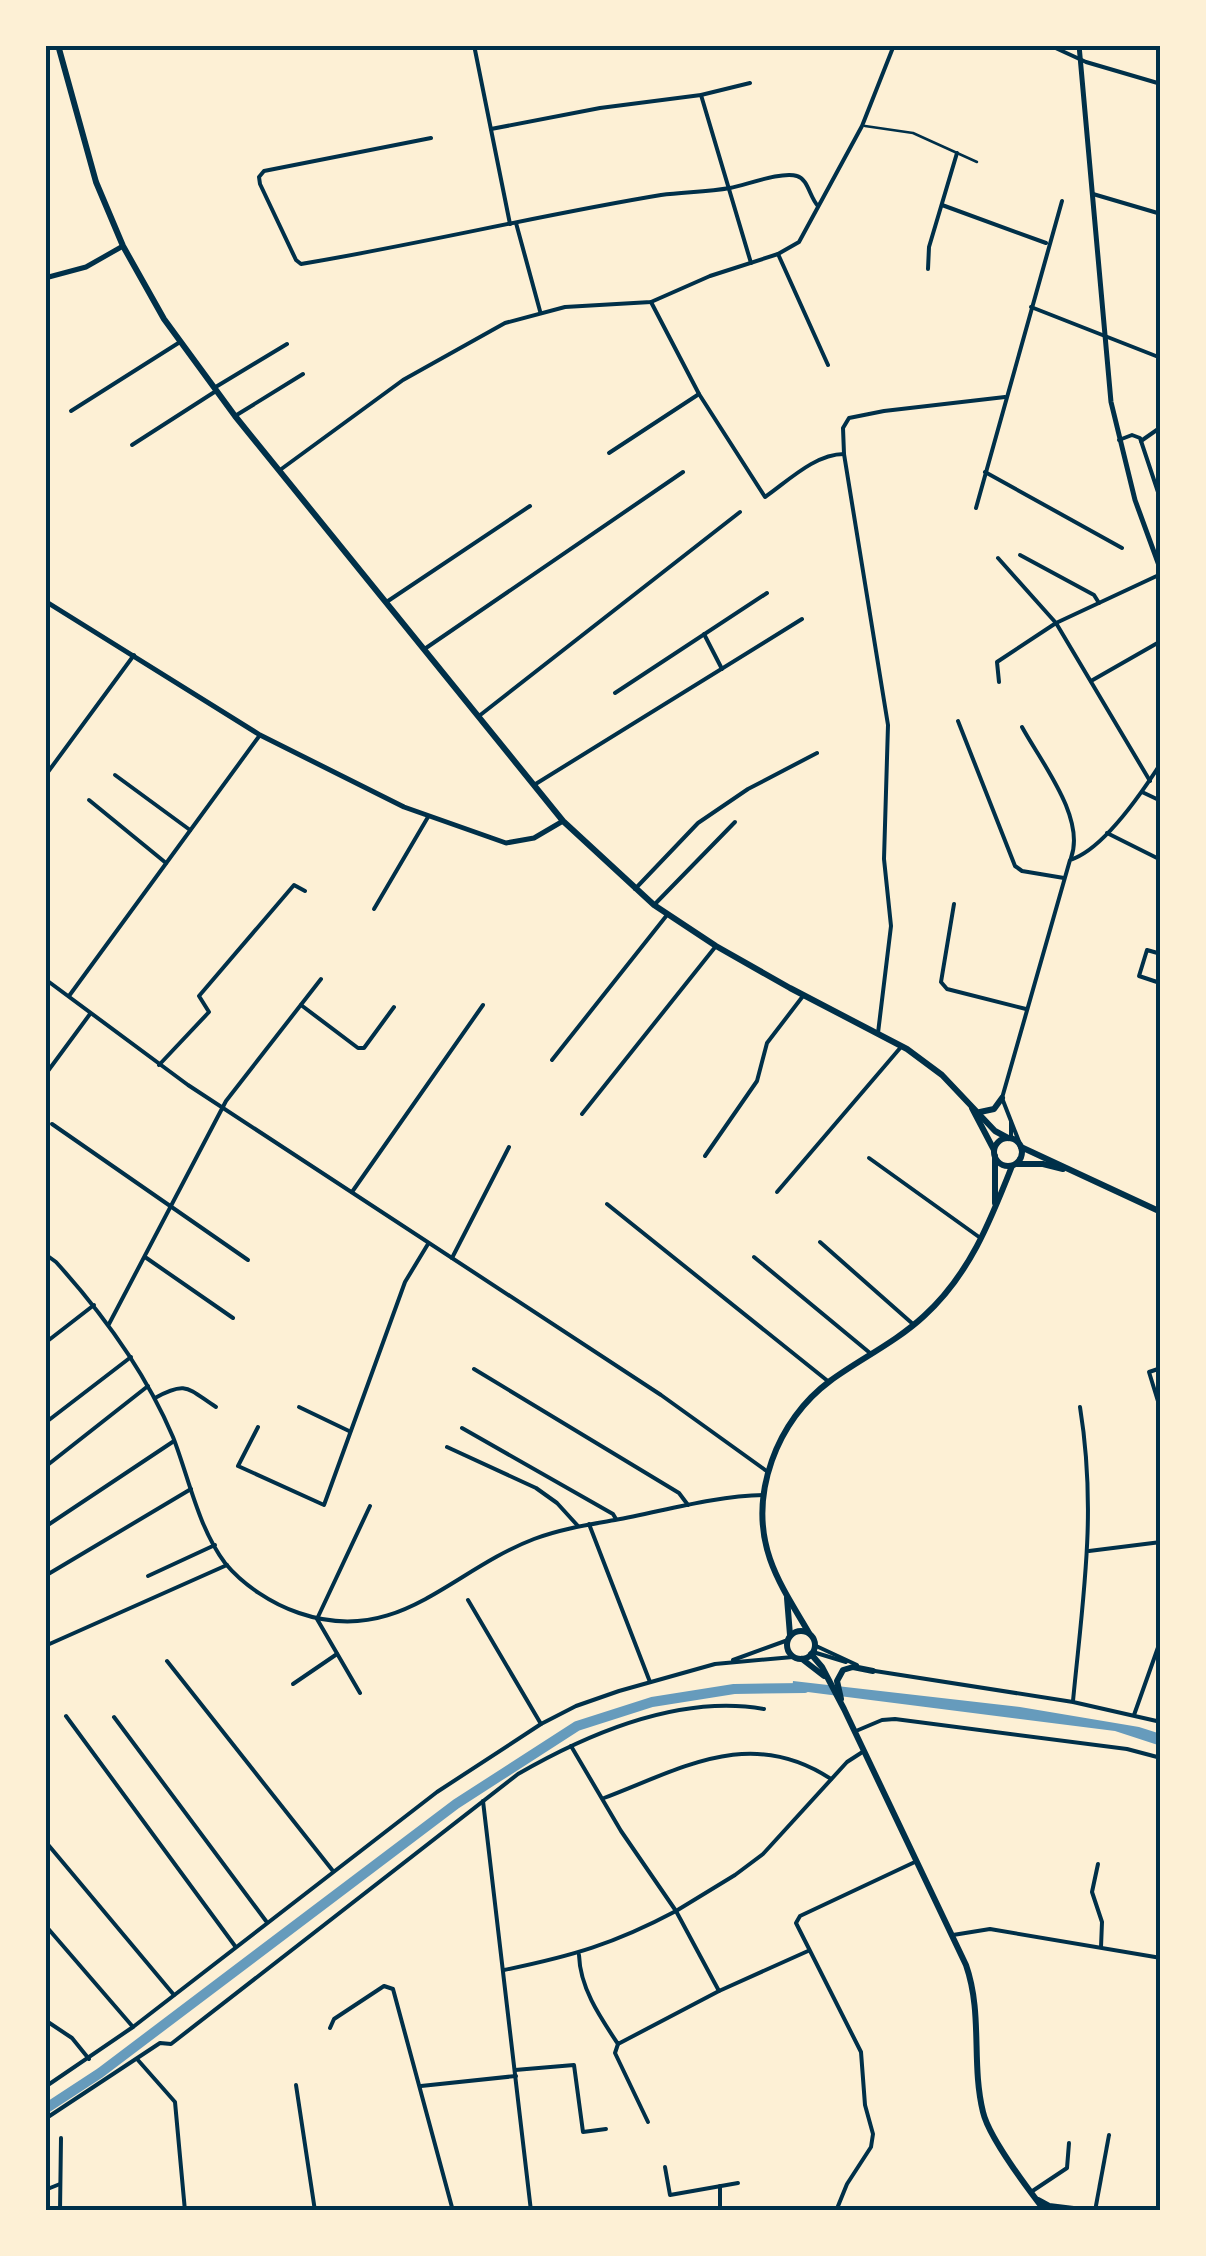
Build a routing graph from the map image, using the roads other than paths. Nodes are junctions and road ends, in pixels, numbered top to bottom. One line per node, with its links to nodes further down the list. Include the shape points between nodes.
1 (58, 45): 23 (main road, via 96,182)
2 (474, 45): 11 (street)
3 (894, 45): 10 (street)
4 (1049, 45): 6 (street)
5 (1078, 45): 6 (street)
6 (1080, 59): 8 (street); 16 (street)
7 (750, 83): 9 (street)
8 (1161, 84)
9 (701, 95): 11 (street); 15 (street)
10 (862, 126): 13 (lane, via 913,132); 19 (street)
11 (491, 130): 21 (street)
12 (431, 138): 21 (street, via 264,171 260,184 301,264)
13 (958, 153): 14 (lane); 18 (street)
14 (977, 162)
15 (728, 188): 19 (street, via 797,176); 21 (street); 25 (street)
16 (1093, 194): 20 (street); 31 (street)
17 (1062, 201): 22 (street)
18 (942, 205): 22 (street); 26 (street)
19 (818, 206): 24 (street, via 798,242)
20 (1161, 214)
21 (513, 224): 30 (street)
22 (1048, 244): 29 (street)
23 (123, 246): 27 (street, via 86,267); 32 (main road)
24 (778, 254): 25 (street); 35 (street)
25 (751, 263): 28 (street)
26 (928, 269)
27 (45, 278)
28 (651, 302): 30 (street); 38 (street)
29 (1031, 307): 31 (street); 39 (street)
30 (540, 311): 48 (street, via 505,323 403,380)
31 (1106, 335): 34 (street); 43 (street)
32 (180, 342): 37 (main road); 40 (street)
33 (287, 344): 37 (street)
34 (1161, 358)
35 (828, 364)
36 (302, 374): 41 (street)
37 (215, 390): 41 (main road); 45 (street)
38 (699, 394): 46 (street); 47 (street, via 765,497 816,462)
39 (1005, 397): 47 (street, via 849,418); 50 (street)
40 (71, 411)
41 (235, 416): 48 (main road)
42 (1161, 427): 44 (street)
43 (1118, 440): 44 (street, via 1132,435); 59 (street)
44 (1141, 441): 51 (street)
45 (132, 445)
46 (610, 453)
47 (844, 454): 116 (street, via 888,724 884,843 890,926)
48 (280, 470): 62 (main road)
49 (683, 472): 68 (street)
50 (985, 472): 54 (street); 56 (street)
51 (1159, 489): 52 (street)
52 (1161, 500)
53 (530, 506): 62 (street)
54 (976, 508)
55 (740, 512): 74 (street)
56 (1122, 548)
57 (1020, 555): 63 (street)
58 (998, 558): 65 (street)
59 (1161, 572): 63 (street)
60 (767, 593): 66 (street)
61 (45, 601): 69 (street)
62 (388, 601): 68 (main road)
63 (1100, 603): 65 (street)
64 (802, 619): 70 (street)
65 (1056, 623): 71 (street); 72 (street, via 997,662)
66 (704, 634): 70 (street); 73 (street)
67 (1161, 640): 71 (street)
68 (426, 648): 74 (main road)
69 (134, 655): 77 (street); 81 (street)
70 (722, 669): 83 (street)
71 (1091, 681): 82 (street)
72 (999, 682)
73 (615, 693)
74 (480, 716): 83 (main road)
75 (958, 720): 95 (street, via 1014,866)
76 (1022, 727): 92 (street, via 1073,819)
77 (260, 735): 87 (street); 90 (street)
78 (817, 753): 96 (street, via 708,815)
79 (1161, 762): 82 (street)
80 (116, 775): 90 (street)
81 (45, 776)
82 (1150, 781): 84 (street)
83 (534, 785): 88 (main road)
84 (1142, 792): 86 (street); 91 (street)
85 (89, 800): 94 (street)
86 (1161, 801)
87 (428, 818): 88 (street, via 516,843); 100 (street)
88 (563, 821): 96 (main road)
89 (735, 822): 98 (street)
90 (190, 830): 94 (street)
91 (1107, 833): 92 (street); 93 (street)
92 (1070, 860): 95 (street)
93 (1161, 860)
94 (166, 863): 110 (street)
95 (1064, 878): 114 (street)
96 (635, 889): 98 (main road)
97 (305, 891): 119 (street, via 294,885 199,996 209,1012)
98 (654, 904): 101 (main road)
99 (954, 904): 114 (street, via 941,982)
100 (374, 909)
101 (668, 914): 102 (main road); 118 (street)
102 (716, 946): 109 (main road); 126 (street)
103 (1161, 954): 104 (street, via 1147,950 1139,976 1158,982)
104 (1161, 972)
105 (45, 979): 107 (street)
106 (321, 979): 111 (street)
107 (52, 984): 108 (street); 110 (street)
108 (47, 990)
109 (804, 995): 116 (main road); 132 (street, via 767,1043 757,1081)
110 (69, 996): 115 (street)
111 (301, 1005): 113 (street, via 358,1048); 123 (street)
112 (483, 1005): 136 (street)
113 (394, 1007)
114 (1028, 1010): 122 (street)
115 (91, 1013): 119 (street); 120 (street)
116 (878, 1033): 117 (main road)
117 (902, 1046): 121 (main road); 137 (street)
118 (552, 1060)
119 (159, 1065): 123 (street)
120 (45, 1075)
121 (966, 1098): 124 (main road); 131 (main road)
122 (1002, 1098): 124 (main road, via 994,1109); 125 (street)
123 (224, 1109): 136 (street); 139 (street)
124 (978, 1111): 128 (main road)
125 (1008, 1113): 128 (street); 129 (street)
126 (582, 1114)
127 (52, 1124): 139 (street)
128 (1010, 1138): 129 (main road); 131 (main road)
129 (1020, 1145): 134 (main road, via 1022,1157); 135 (main road)
130 (509, 1146): 148 (street)
131 (995, 1153): 134 (main road, via 1003,1165); 140 (main road)
132 (706, 1156)
133 (869, 1158): 142 (street)
134 (1013, 1165): 135 (main road); 140 (main road)
135 (1069, 1170): 141 (main road)
136 (352, 1192): 144 (street)
137 (777, 1192)
138 (608, 1204): 159 (street)
139 (172, 1207): 147 (street); 149 (street)
140 (995, 1210): 142 (main road)
141 (1161, 1212)
142 (983, 1239): 153 (main road)
143 (820, 1242): 153 (street)
144 (428, 1243): 148 (street); 169 (street, via 405,1282)
145 (45, 1254): 150 (street)
146 (754, 1257): 155 (street)
147 (145, 1258): 151 (street); 152 (street)
148 (452, 1258): 173 (street)
149 (248, 1260)
150 (94, 1305): 152 (street); 154 (street)
151 (233, 1318)
152 (109, 1324): 156 (street)
153 (914, 1325): 155 (main road)
154 (45, 1343)
155 (870, 1353): 159 (main road)
156 (131, 1357): 160 (street); 166 (street)
157 (1161, 1368): 165 (street, via 1149,1372)
158 (474, 1369): 176 (street)
159 (829, 1382): 173 (main road, via 796,1416)
160 (148, 1386): 161 (street); 172 (street)
161 (155, 1398): 162 (street, via 184,1386); 170 (street)
162 (216, 1407)
163 (299, 1407): 169 (street)
164 (1080, 1407): 184 (street)
165 (1161, 1411)
166 (45, 1423)
167 (258, 1427): 169 (street, via 238,1466 324,1505)
168 (462, 1428): 178 (street)
169 (350, 1432)
170 (174, 1441): 174 (street); 181 (street)
171 (448, 1447): 180 (street, via 536,1488)
172 (45, 1466)
173 (768, 1472): 175 (main road)
174 (191, 1489): 183 (street); 186 (street)
175 (764, 1495): 176 (street); 188 (main road, via 769,1556)
176 (688, 1505): 178 (street)
177 (370, 1506): 190 (street)
178 (616, 1520): 179 (street)
179 (588, 1524): 180 (street); 202 (street)
180 (578, 1526): 190 (street, via 528,1542 413,1608 353,1623)
181 (45, 1527)
182 (1161, 1542): 184 (street)
183 (215, 1546): 185 (street); 187 (street)
184 (1089, 1551): 205 (street)
185 (226, 1565): 190 (street, via 273,1602); 194 (street)
186 (45, 1576)
187 (148, 1576)
188 (786, 1592): 191 (main road); 192 (main road)
189 (468, 1600): 211 (street)
190 (317, 1619): 196 (street)
191 (808, 1634): 192 (main road); 195 (main road)
192 (789, 1638): 197 (main road, via 788,1649); 199 (street)
193 (1161, 1640): 207 (street)
194 (45, 1646)
195 (813, 1650): 197 (main road); 200 (street); 201 (main road)
196 (337, 1654): 203 (street); 204 (street)
197 (798, 1658): 199 (street); 201 (main road)
198 (167, 1661): 222 (street)
199 (728, 1662): 202 (street)
200 (873, 1670): 201 (main road, via 846,1668); 205 (street)
201 (832, 1681): 212 (main road)
202 (650, 1682): 211 (street)
203 (293, 1684)
204 (360, 1693)
205 (1073, 1702): 207 (street)
206 (764, 1709): 213 (street, via 688,1710)
207 (1134, 1715): 210 (street)
208 (66, 1716): 227 (street)
209 (114, 1717): 224 (street)
210 (1161, 1722)
211 (540, 1724): 222 (street)
212 (854, 1732): 214 (main road); 215 (street, via 895,1719)
213 (570, 1745): 217 (street); 218 (street)
214 (864, 1751): 216 (street); 220 (main road)
215 (1161, 1758)
216 (830, 1779): 217 (street, via 796,1760 746,1752); 223 (street, via 763,1854)
217 (602, 1798): 223 (street)
218 (483, 1800): 232 (street); 240 (street, via 172,2044)
219 (45, 1842): 234 (street)
220 (916, 1860): 226 (main road); 229 (street, via 800,1916 796,1926)
221 (1098, 1864): 228 (street, via 1092,1892 1102,1922)
222 (333, 1871): 224 (street)
223 (676, 1911): 230 (street); 233 (street)
224 (267, 1923): 227 (street)
225 (45, 1925): 236 (street)
226 (954, 1935): 228 (street, via 990,1929); 256 (main road, via 974,1990 983,2114)
227 (236, 1947): 234 (street)
228 (1100, 1948): 231 (street)
229 (808, 1950): 233 (street); 263 (street, via 861,2052 873,2134)
230 (578, 1954): 232 (street); 238 (street, via 588,1992)
231 (1161, 1958)
232 (504, 1970): 241 (street)
233 (719, 1991): 238 (street)
234 (174, 1995): 236 (street)
235 (45, 2020): 239 (street)
236 (133, 2027): 239 (street)
237 (330, 2028): 244 (street, via 334,2019 392,1987)
238 (618, 2044): 246 (street, via 615,2052)
239 (89, 2058): 243 (street)
240 (137, 2059): 245 (street); 258 (street, via 175,2102)
241 (516, 2073): 244 (street); 247 (street, via 574,2064 583,2132); 261 (street)
242 (296, 2084): 259 (street)
243 (45, 2086)
244 (420, 2086): 260 (street)
245 (45, 2119)
246 (648, 2122)
247 (606, 2130)
248 (1108, 2135): 265 (street)
249 (61, 2138): 253 (street)
250 (1069, 2143): 256 (street, via 1067,2168)
251 (665, 2167): 254 (street, via 670,2194)
252 (738, 2183): 254 (street)
253 (60, 2184): 255 (street); 257 (street)
254 (720, 2186): 262 (street)
255 (45, 2190)
256 (1034, 2196): 264 (main road); 265 (main road, via 1049,2206)
257 (60, 2211)
258 (185, 2211)
259 (315, 2211)
260 (454, 2211)
261 (531, 2211)
262 (720, 2211)
263 (836, 2211)
264 (1045, 2211)
265 (1092, 2211)

